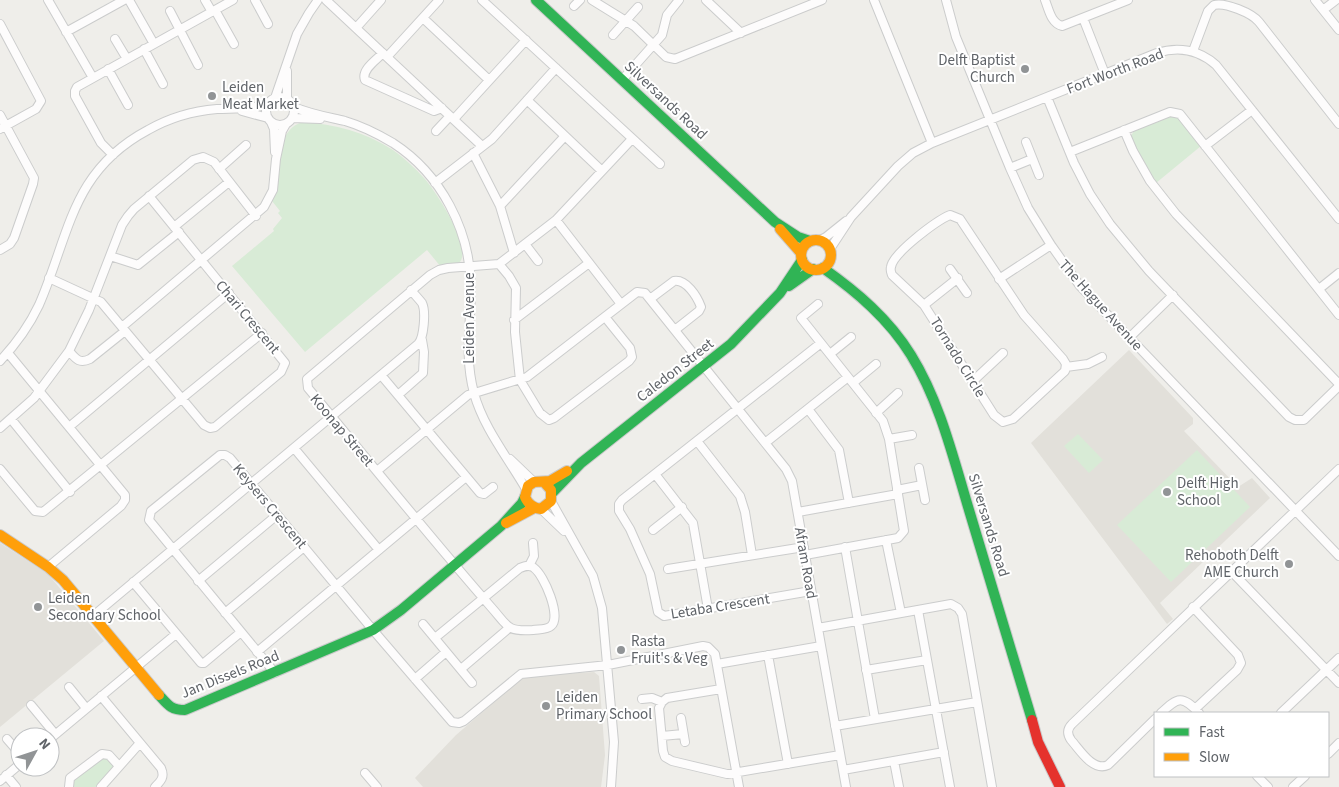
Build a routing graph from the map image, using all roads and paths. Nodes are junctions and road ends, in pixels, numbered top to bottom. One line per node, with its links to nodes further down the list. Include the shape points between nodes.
1 (48, 0): 40 (street)
2 (124, 0): 40 (street)
3 (130, 0): 45 (street)
4 (205, 0): 31 (street)
5 (234, 0): 31 (street)
6 (255, 0): 36 (street)
7 (318, 0): 52 (street, via 297,34)
8 (326, 0): 37 (street)
9 (381, 0): 37 (street)
10 (439, 0): 32 (street)
11 (482, 0): 44 (street)
12 (536, 0): 59 (street, Silversands Road)
13 (580, 0): 26 (street)
14 (592, 0): 25 (street)
15 (679, 0): 47 (street, via 667,15 664,33)
16 (706, 0): 41 (street)
17 (822, 0): 41 (street)
18 (874, 0): 83 (street)
19 (946, 0): 74 (street, The Hague Avenue, via 956,37)
20 (1045, 0): 33 (street, via 1058,25 1064,26)
21 (1105, 0): 28 (street)
22 (1128, 0): 28 (street)
23 (1315, 0): 29 (street)
24 (1336, 0): 29 (street)
25 (603, 3): 34 (street)
26 (574, 6)
27 (638, 7): 34 (street)
28 (1108, 8): 33 (street)
29 (1323, 10): 39 (street)
30 (170, 11): 38 (street)
31 (213, 11): 38 (street); 46 (street)
32 (423, 18): 50 (street); 58 (street)
33 (1083, 18): 56 (street)
34 (627, 21): 42 (street); 47 (street)
35 (0, 24): 77 (street, via 40,99 38,107)
36 (268, 24)
37 (356, 28): 50 (street)
38 (180, 30): 45 (street); 53 (street)
39 (1339, 30)
40 (66, 32): 57 (street)
41 (741, 33): 47 (street, via 675,59 666,57)
42 (613, 35)
43 (115, 40): 51 (street)
44 (526, 40): 54 (street); 58 (street)
45 (154, 44): 48 (street)
46 (234, 44)
47 (654, 45): 59 (street)
48 (144, 50): 51 (street); 60 (street)
49 (1193, 52): 56 (street, Fort Worth Road, via 1164,50); 69 (street, Fort Worth Road, via 1216,65); 76 (street, via 1208,11 1214,5 1222,4 1251,14)
50 (385, 55): 67 (street); 67 (street, via 365,72 365,80 434,111)
51 (127, 59): 55 (street)
52 (287, 64): 62 (street); 63 (street)
53 (198, 65)
54 (556, 68): 64 (street); 81 (street)
55 (108, 69): 57 (street); 65 (street)
56 (1105, 74): 61 (street, Fort Worth Road)
57 (93, 78): 89 (street, via 77,87 74,94 101,143)
58 (490, 80): 71 (street)
59 (622, 80): 105 (street, Silversands Road)
60 (163, 84)
61 (1047, 98): 74 (street, Fort Worth Road); 87 (street)
62 (287, 99): 63 (street); 66 (street)
63 (272, 100): 68 (street, via 254,107); 73 (street, via 266,110)
64 (527, 100): 80 (street); 85 (street)
65 (128, 105)
66 (294, 107): 72 (street, Leiden Avenue); 75 (street)
67 (442, 108): 71 (street)
68 (232, 109): 73 (street, via 259,114); 89 (street, via 203,111 175,118 142,134)
69 (1252, 110): 86 (street); 103 (street, Fort Worth Road)
70 (0, 115): 77 (street)
71 (452, 117): 79 (street); 85 (street)
72 (332, 118): 75 (street, Leiden Avenue); 98 (street, Leiden Avenue, via 359,126 390,141 417,162)
73 (270, 120): 75 (street, via 278,125); 90 (street, via 274,129)
74 (990, 120): 83 (street, Fort Worth Road); 93 (street, The Hague Avenue)
75 (289, 121): 90 (street, via 282,131)
76 (1339, 124)
77 (3, 127): 110 (street, via 34,181 14,238)
78 (1124, 130): 86 (street, via 1175,112 1182,116); 87 (street); 162 (street, via 1150,181 1176,214)
79 (436, 131)
80 (565, 136): 95 (street); 100 (street)
81 (632, 139): 92 (street); 95 (street)
82 (1026, 142): 91 (street)
83 (932, 143): 102 (street, Fort Worth Road, via 906,158)
84 (246, 146): 94 (street)
85 (482, 146): 88 (street)
86 (1205, 146): 126 (street)
87 (1070, 152): 132 (street, via 1090,194 1110,224)
88 (473, 153): 98 (street); 100 (street)
89 (113, 155): 123 (street, via 76,205)
90 (276, 159): 101 (street, via 271,195)
91 (1032, 159): 93 (street); 96 (street)
92 (660, 164)
93 (1010, 168): 109 (street, The Hague Avenue, via 1028,208)
94 (219, 169): 97 (street); 99 (street, via 207,158 196,158)
95 (602, 171): 104 (street)
96 (1038, 175)
97 (229, 182): 101 (street); 106 (street)
98 (435, 182): 119 (street, Leiden Avenue, via 450,204)
99 (149, 196): 106 (street, Chari Crescent); 113 (street, via 125,220)
100 (500, 206): 111 (street)
101 (256, 216): 115 (street)
102 (851, 217): 107 (street, Fort Worth Road, via 831,233); 112 (street, Fort Worth Road)
103 (1339, 219)
104 (556, 220): 108 (street); 117 (street)
105 (775, 222): 107 (street, Silversands Road, via 798,237); 114 (street, Silversands Road)
106 (176, 230): 113 (street, via 138,265); 115 (street, Chari Crescent)
107 (815, 240): 112 (street, via 827,245); 114 (street, via 802,248)
108 (525, 244): 111 (street); 116 (street)
109 (1051, 245): 125 (street); 145 (street, The Hague Avenue, via 1080,286)
110 (0, 250)
111 (514, 252): 118 (street)
112 (830, 253): 120 (street, via 828,263); 128 (street, Silversands Road, via 834,264)
113 (110, 256): 133 (street)
114 (801, 257): 120 (street, via 806,266); 130 (street, Caledon Street)
115 (202, 261): 129 (street, Chari Crescent); 141 (street)
116 (538, 261)
117 (589, 263): 135 (street); 140 (street)
118 (499, 264): 119 (street, Koonap Street); 140 (street, via 516,288)
119 (470, 266): 127 (street, Koonap Street, via 439,270); 164 (street, Leiden Avenue, via 468,344)
120 (818, 269): 128 (street, Silversands Road); 130 (street, Caledon Street, via 798,278)
121 (950, 269): 124 (street)
122 (1339, 273): 126 (street)
123 (49, 278): 133 (street, Chari Crescent); 149 (street, via 32,319)
124 (958, 278): 131 (street); 137 (street)
125 (1000, 279): 137 (street, Tornado Circle, via 960,219 950,215 915,238 891,265 892,275); 157 (street, Tornado Circle, via 1024,315 1064,359)
126 (1319, 289): 138 (street)
127 (411, 290): 146 (street, via 423,308); 171 (street, Koonap Street, via 309,376 308,388)
128 (855, 290): 306 (street, Silversands Road, via 895,332 918,364 930,388 1038,742)
129 (229, 293): 143 (street, Chari Crescent); 153 (street)
130 (780, 293): 156 (street, Caledon Street, via 743,333)
131 (967, 293)
132 (1173, 295): 145 (street); 162 (street, via 1292,419 1306,418)
133 (94, 298): 141 (street, Chari Crescent); 148 (street)
134 (650, 299): 135 (street, via 645,293 637,292); 142 (street, Afram Road); 142 (street, via 674,281 684,282 701,307)
135 (621, 304): 139 (street)
136 (818, 304): 147 (street, via 801,318)
137 (924, 305): 161 (street, Tornado Circle)
138 (1339, 315)
139 (605, 317): 159 (street); 159 (street, via 630,348 632,357 554,418 549,420 540,413)
140 (514, 320): 159 (street)
141 (124, 329): 148 (street, via 84,362); 153 (street, Chari Crescent)
142 (675, 330): 156 (street, Afram Road)
143 (262, 333): 167 (street); 167 (street, Chari Crescent, via 284,360 285,366 252,396 212,428 204,425)
144 (851, 337): 151 (street)
145 (1129, 338): 202 (street, The Hague Avenue)
146 (422, 340): 158 (street); 166 (street, via 423,373)
147 (822, 343): 151 (street); 168 (street, Letaba Crescent)
148 (70, 351): 163 (street)
149 (8, 353): 154 (street); 163 (street)
150 (1003, 353): 161 (street)
151 (830, 354): 160 (street)
152 (1102, 357): 157 (street, via 1092,363)
153 (149, 360): 167 (street, Chari Crescent); 173 (street)
154 (0, 361)
155 (876, 364): 160 (street)
156 (704, 366): 168 (street, Afram Road); 182 (street, Caledon Street)
157 (1066, 367): 161 (street, Tornado Circle, via 1009,422 998,419)
158 (381, 375): 166 (street); 171 (street)
159 (520, 380): 164 (street)
160 (850, 380): 169 (street); 170 (street)
161 (973, 381)
162 (1339, 385)
163 (40, 392): 172 (street); 173 (street)
164 (474, 393): 175 (street); 181 (street, Leiden Avenue, via 492,435)
165 (898, 393): 170 (street)
166 (398, 395): 175 (street)
167 (182, 399): 183 (street)
168 (738, 409): 178 (street, Letaba Crescent); 179 (street, Afram Road)
169 (808, 409): 179 (street); 199 (street, via 839,450)
170 (876, 413): 177 (street, via 883,421)
171 (331, 416): 180 (street); 186 (street, Koonap Street)
172 (10, 419): 174 (street); 194 (street)
173 (69, 427): 183 (street)
174 (0, 428)
175 (427, 429): 186 (street); 189 (street)
176 (912, 435): 177 (street)
177 (889, 439): 195 (street)
178 (697, 441): 188 (street, Letaba Crescent); 217 (street, via 740,496)
179 (765, 442): 203 (street, Afram Road, via 789,475)
180 (294, 448): 191 (street); 215 (street)
181 (507, 456): 190 (street, Leiden Avenue); 196 (street, Leiden Avenue)
182 (581, 463): 190 (street, Caledon Street, via 555,479); 197 (street, Caledon Street)
183 (101, 466): 194 (street); 222 (street, via 124,493 125,500)
184 (919, 468): 192 (street)
185 (0, 469): 194 (street, via 37,512 47,511)
186 (377, 471): 205 (street, Koonap Street)
187 (1338, 472): 202 (street)
188 (655, 474): 200 (street); 231 (street, Letaba Crescent, via 622,500 619,509 650,574 658,612 667,616)
189 (466, 477): 193 (street, via 482,494); 205 (street)
190 (539, 482): 196 (street); 197 (street, via 551,489)
191 (251, 483): 204 (street, Keysers Crescent); 214 (street); 214 (street, Keysers Crescent, via 230,458 220,455 151,511 151,524)
192 (922, 485): 195 (street); 198 (street)
193 (493, 487)
194 (70, 492)
195 (898, 492): 199 (street); 210 (street, via 904,531 900,537)
196 (525, 493): 201 (street, via 530,506); 206 (street, Jan Dissels Road, via 522,502)
197 (551, 497): 201 (street); 209 (street)
198 (925, 500)
199 (848, 503): 203 (street)
200 (682, 507): 207 (street); 219 (street, via 692,523)
201 (538, 508): 206 (street, Jan Dissels Road); 209 (street)
202 (1296, 511): 218 (street, The Hague Avenue); 224 (street)
203 (798, 512): 216 (street, Afram Road)
204 (277, 515): 212 (street, Keysers Crescent); 225 (street)
205 (416, 519): 215 (street); 220 (street, Koonap Street)
206 (501, 526): 220 (street, Jan Dissels Road)
207 (653, 530)
208 (0, 535): 222 (street, Jan Dissels Road)
209 (572, 540): 250 (street, via 584,557 598,592)
210 (886, 540): 213 (street); 234 (street)
211 (533, 543): 221 (street, via 534,556)
212 (304, 547): 227 (street, Keysers Crescent); 233 (street)
213 (845, 547): 216 (street); 236 (street)
214 (172, 549): 225 (street, Keysers Crescent); 226 (street)
215 (379, 550): 227 (street)
216 (804, 551): 217 (street); 228 (street, Afram Road)
217 (752, 555): 219 (street)
218 (1339, 556)
219 (700, 563): 223 (street); 231 (street)
220 (455, 565): 229 (street, Koonap Street); 240 (street, Jan Dissels Road)
221 (529, 566): 229 (street, via 520,568); 238 (street, via 542,578 553,605 555,621 546,629 516,631)
222 (48, 567): 235 (street, Jan Dissels Road)
223 (668, 569)
224 (1231, 571): 230 (street); 255 (street)
225 (198, 581): 233 (street, Keysers Crescent)
226 (133, 582): 235 (street); 242 (street)
227 (336, 586): 240 (street, Keysers Crescent); 245 (street)
228 (811, 591): 231 (street, Letaba Crescent); 239 (street, Afram Road)
229 (484, 598): 238 (street); 243 (street)
230 (1193, 608): 269 (street, via 1238,655 1241,663); 274 (street, via 1072,724 1068,735 1094,765 1103,767)
231 (708, 609)
232 (918, 610): 234 (street); 249 (street); 265 (street, via 951,604 961,610)
233 (225, 613): 241 (street, Keysers Crescent)
234 (901, 613): 236 (street)
235 (92, 616): 252 (street, Jan Dissels Road)
236 (858, 621): 239 (street); 254 (street)
237 (423, 624): 243 (street)
238 (509, 628): 253 (street)
239 (818, 628): 244 (street, Afram Road)
240 (372, 630): 256 (street, Jan Dissels Road); 257 (street, Keysers Crescent)
241 (241, 632): 242 (street, via 202,664); 245 (street, Keysers Crescent)
242 (176, 634): 252 (street)
243 (435, 638): 246 (street)
244 (821, 646): 247 (street); 275 (street, Afram Road)
245 (257, 652): 256 (street, Keysers Crescent)
246 (446, 652): 253 (street); 257 (street)
247 (768, 655): 251 (street); 287 (street)
248 (1339, 658): 255 (street)
249 (927, 660): 254 (street); 268 (street)
250 (608, 664): 251 (street, via 703,646 712,650); 257 (street, Keysers Crescent, via 521,674 458,723 449,720); 300 (street, via 614,742)
251 (717, 664): 261 (street)
252 (135, 667): 256 (street, Jan Dissels Road, via 166,704 176,710 190,709); 262 (street)
253 (461, 669): 258 (street)
254 (866, 670): 273 (street)
255 (1326, 670): 259 (street); 271 (street)
256 (275, 673)
257 (415, 679)
258 (472, 683)
259 (1339, 683)
260 (69, 687): 267 (street)
261 (722, 689): 264 (street, via 667,698); 291 (street)
262 (101, 696): 267 (street); 281 (street)
263 (642, 699): 264 (street)
264 (662, 702): 278 (street, via 659,708)
265 (977, 702): 268 (street); 305 (street)
266 (31, 705): 276 (street)
267 (86, 708): 277 (street)
268 (936, 709): 273 (street); 283 (street)
269 (1197, 711): 270 (street, via 1180,700)
270 (1162, 712)
271 (1282, 712)
272 (681, 718): 278 (street, via 684,738)
273 (875, 720): 275 (street)
274 (1154, 720)
275 (835, 726): 285 (street, Afram Road)
276 (47, 727)
277 (60, 730)
278 (662, 736): 291 (street, via 665,757 672,761 720,774)
279 (7, 739): 280 (street)
280 (10, 742)
281 (140, 743): 288 (street); 298 (street, via 163,772)
282 (1339, 743): 284 (street)
283 (944, 752): 286 (street); 304 (street)
284 (1329, 753)
285 (840, 755): 287 (street); 289 (street, Afram Road)
286 (894, 761): 289 (street); 303 (street)
287 (788, 764): 291 (street)
288 (119, 766): 296 (street, via 109,755 102,754 73,775); 297 (street)
289 (843, 770): 302 (street, Afram Road)
290 (366, 773): 299 (street)
291 (737, 773): 301 (street)
292 (1259, 777): 307 (street)
293 (1304, 777): 308 (street)
294 (3, 778): 295 (street)
295 (16, 787)
296 (69, 787)
297 (101, 787)
298 (155, 787)
299 (377, 787)
300 (611, 787)
301 (739, 787)
302 (846, 787)
303 (899, 787)
304 (950, 787)
305 (992, 787)
306 (1060, 787)
307 (1268, 787)
308 (1293, 787)

